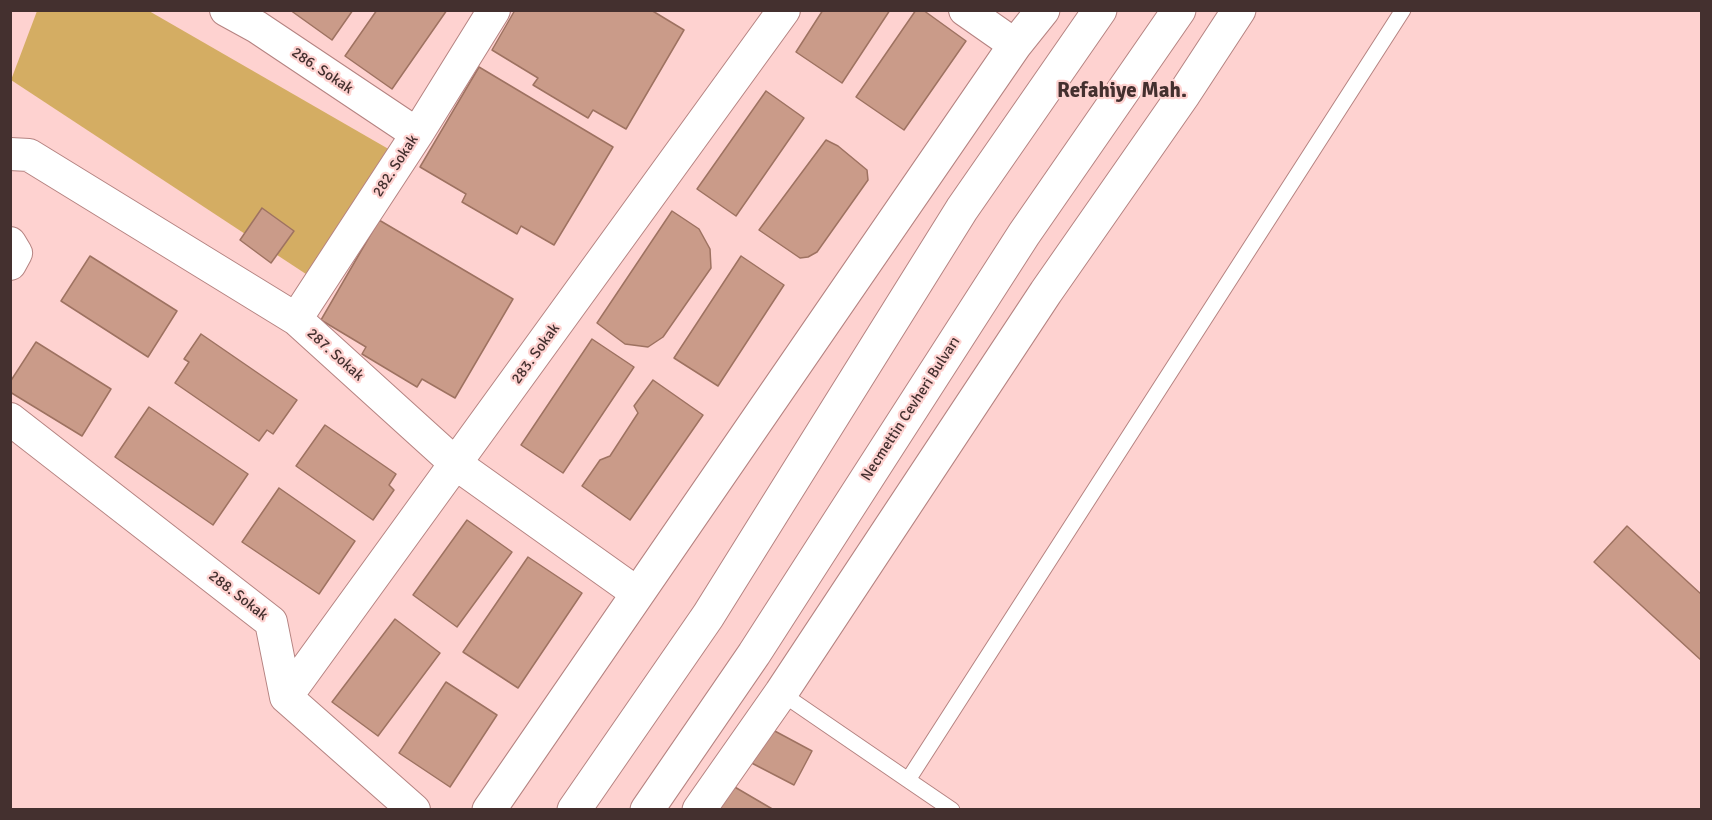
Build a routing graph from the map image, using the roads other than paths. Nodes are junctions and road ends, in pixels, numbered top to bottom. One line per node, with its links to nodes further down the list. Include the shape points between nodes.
1 (226, 10): 10 (street, 286. Sokak)
2 (494, 10): 12 (street, 282. Sokak)
3 (784, 10): 18 (street, 283. Sokak)
4 (965, 10): 11 (street)
5 (1043, 10): 11 (main road)
6 (1100, 10): 25 (main road, via 962,210 708,616)
7 (1179, 10): 26 (main road, Necmettin Cevheri Bulvarı, via 1024,234 754,654)
8 (1239, 10): 20 (main road, via 1046,292)
9 (1403, 10): 22 (lane)
10 (263, 19): 12 (street, 286. Sokak)
11 (1016, 45): 19 (main road)
12 (417, 134): 16 (street, 282. Sokak)
13 (10, 154): 16 (street, 287. Sokak, via 29,155)
14 (10, 243): 15 (street, via 15,253)
15 (10, 264)
16 (296, 319): 18 (street, 287. Sokak)
17 (10, 419): 21 (street, 288. Sokak, via 271,622)
18 (456, 464): 19 (street, 287. Sokak); 21 (street, 283. Sokak)
19 (637, 593): 24 (main road)
20 (781, 693): 22 (lane); 27 (main road)
21 (286, 697): 23 (street)
22 (908, 780): 28 (lane)
23 (414, 810)
24 (489, 810)
25 (574, 810)
26 (647, 810)
27 (699, 810)
28 (952, 810)

